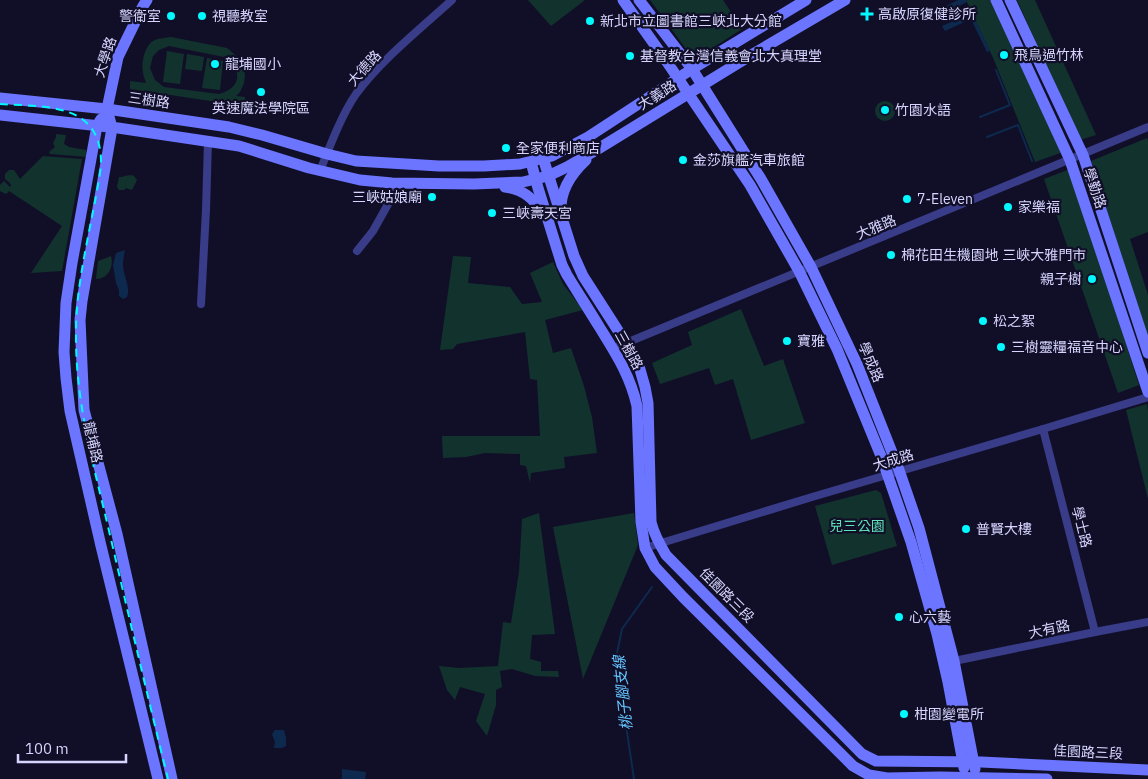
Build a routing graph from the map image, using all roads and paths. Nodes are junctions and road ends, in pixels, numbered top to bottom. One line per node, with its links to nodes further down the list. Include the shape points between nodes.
1 (147, 0): 14 (street, 大學路, via 118,57)
2 (452, 0): 22 (street, 大德路, via 375,70 355,96)
3 (623, 0): 10 (street, 學成路)
4 (639, 0): 9 (street, 學成路)
5 (806, 0): 9 (street, 大義路)
6 (845, 0): 11 (street, 大義路)
7 (996, 0): 25 (street, 學勤路)
8 (1010, 0): 23 (street, 學勤路)
9 (692, 69): 10 (street, 大義路); 11 (street, 學成路)
10 (679, 78): 12 (street, 學成路); 24 (street, 大義路, via 588,137)
11 (702, 85): 12 (street, 大義路); 35 (street, 學成路)
12 (688, 93): 21 (street, 大義路); 36 (street, 學成路, via 750,185)
13 (0, 98): 14 (street, 三樹路)
14 (107, 110): 16 (street, 龍埔路); 18 (street, 大學路); 20 (street, 三樹路, via 229,127)
15 (0, 115): 16 (street)
16 (97, 126): 18 (street); 56 (street, 龍埔路, via 66,303 66,378 70,411 96,527)
17 (1148, 127): 23 (street, 大雅路)
18 (112, 128): 19 (street); 57 (street, 龍埔路, via 80,320 84,410 117,534)
19 (208, 141): 26 (street, via 239,146); 37 (street)
20 (291, 144): 22 (street, 三樹路); 26 (street)
21 (598, 149): 28 (street, 大義路); 32 (street, via 582,164 565,188)
22 (327, 154): 24 (street, 三樹路, via 356,161 439,166 520,164); 27 (street, 大德路)
23 (1082, 155): 25 (street, 大雅路); 40 (street, 學勤路)
24 (537, 160): 28 (street, 佳園路三段); 29 (street, 三樹路)
25 (1070, 160): 35 (street, 大雅路); 41 (street, 學勤路)
26 (286, 161): 27 (street)
27 (320, 171): 30 (street, via 360,180)
28 (548, 176): 29 (street, 大義路); 32 (street, 佳園路三段)
29 (535, 179): 31 (street); 33 (street, 三樹路)
30 (392, 182): 31 (street); 34 (street, via 392,197 373,231)
31 (474, 184): 33 (street, via 512,188 528,196 538,205)
32 (562, 223): 38 (street, 佳園路三段, via 583,276)
33 (553, 236): 39 (street, 三樹路, via 567,275)
34 (357, 251)
35 (811, 266): 36 (street, 大雅路); 44 (street, 學成路, via 857,364)
36 (799, 271): 38 (street, 大雅路); 45 (street, 學成路, via 837,350)
37 (201, 304)
38 (626, 343): 39 (street, 大雅路); 46 (street, 佳園路三段, via 639,366 648,403 651,522)
39 (613, 349): 47 (street, 三樹路, via 634,390 637,406 640,522)
40 (1148, 353)
41 (1148, 392)
42 (1148, 397): 43 (street, 大成路)
43 (1043, 429): 44 (street, 大成路); 49 (street, 學士路)
44 (899, 470): 45 (street, 大成路); 50 (street, 學成路, via 919,528)
45 (888, 474): 46 (street, 大成路); 51 (street, 學成路, via 906,524 937,634)
46 (660, 544): 47 (street, 大成路); 51 (street, 佳園路三段, via 666,555 862,754 876,761)
47 (646, 548): 54 (street, via 655,566 678,591 853,766 868,775 887,778)
48 (1148, 622): 49 (street, 大有路)
49 (1096, 632): 50 (street, 大有路)
50 (954, 661): 51 (street, 學成路)
51 (969, 762): 52 (street, 佳園路三段); 53 (street, 學成路); 55 (street, 學成路)
52 (1148, 770)
53 (964, 777): 54 (street); 55 (street)
54 (940, 778)
55 (976, 778): 58 (street)
56 (158, 779)
57 (172, 779)
58 (1047, 779)

